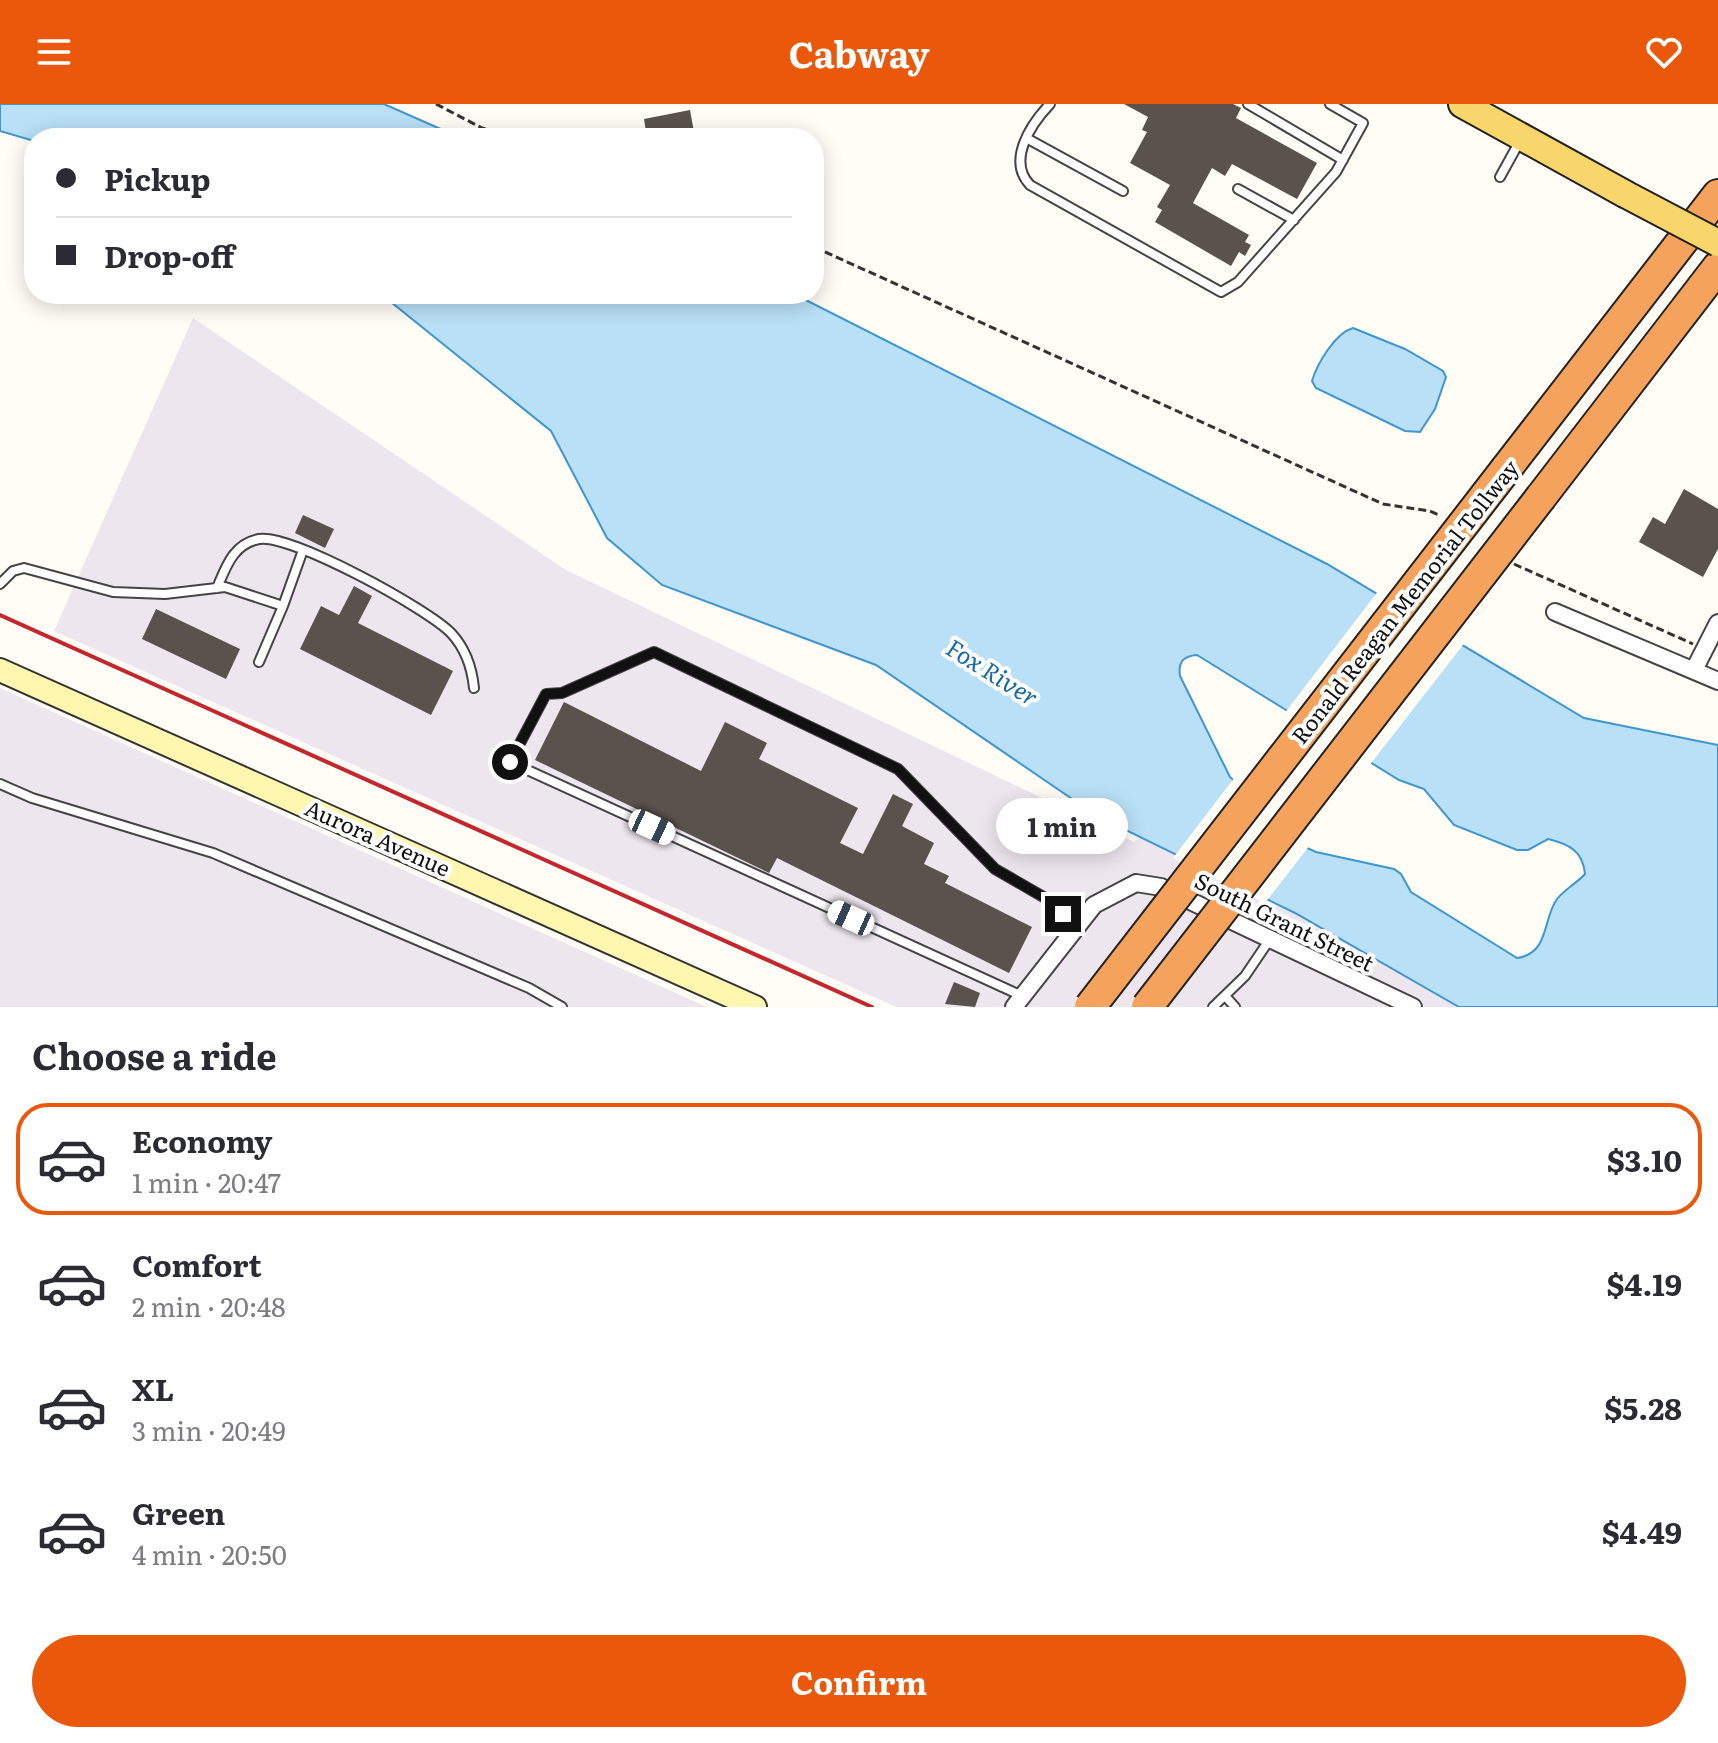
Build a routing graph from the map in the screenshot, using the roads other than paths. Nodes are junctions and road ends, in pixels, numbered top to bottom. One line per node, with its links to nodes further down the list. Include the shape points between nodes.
1 (1050, 104): 6 (lane)
2 (1248, 104): 7 (lane)
3 (1330, 104): 7 (lane, via 1363,123)
4 (1462, 104): 5 (main road)
5 (1522, 138): 8 (lane); 13 (main road, bridge)
6 (1028, 139): 10 (lane); 12 (lane, via 1017,167 1030,185 1221,292 1238,282)
7 (1343, 160): 12 (lane)
8 (1500, 177)
9 (1238, 189): 12 (lane)
10 (1123, 191)
11 (1718, 195): 33 (highway, Ronald Reagan Memorial Tollway, bridge)
12 (1294, 220)
13 (1718, 243)
14 (1718, 267): 34 (highway, Ronald Reagan Memorial Tollway, bridge)
15 (303, 550): 17 (lane, via 280,540 259,539 236,549); 18 (lane); 25 (lane, via 369,581 450,632 472,665)
16 (0, 584): 17 (lane, via 24,568 113,592)
17 (217, 588): 18 (lane, via 235,588)
18 (283, 606): 21 (lane)
19 (1555, 612): 23 (street)
20 (1718, 623): 23 (street)
21 (259, 662)
22 (0, 670): 32 (main road, Aurora Avenue)
23 (1694, 670): 24 (street)
24 (1718, 681)
25 (474, 688)
26 (0, 784): 31 (lane, via 213,853 529,988)
27 (1077, 927): 28 (street, South Grant Street, via 1094,905 1136,883 1161,887); 30 (street); 30 (lane, via 1047,899 995,869 898,769 654,652 562,693 546,694 510,762)
28 (1270, 939): 29 (lane); 37 (street, South Grant Street)
29 (1226, 997): 35 (lane); 36 (lane)
30 (1018, 1002)
31 (562, 1007)
32 (755, 1007)
33 (1090, 1007)
34 (1147, 1007)
35 (1213, 1007)
36 (1235, 1007)
37 (1413, 1007)

